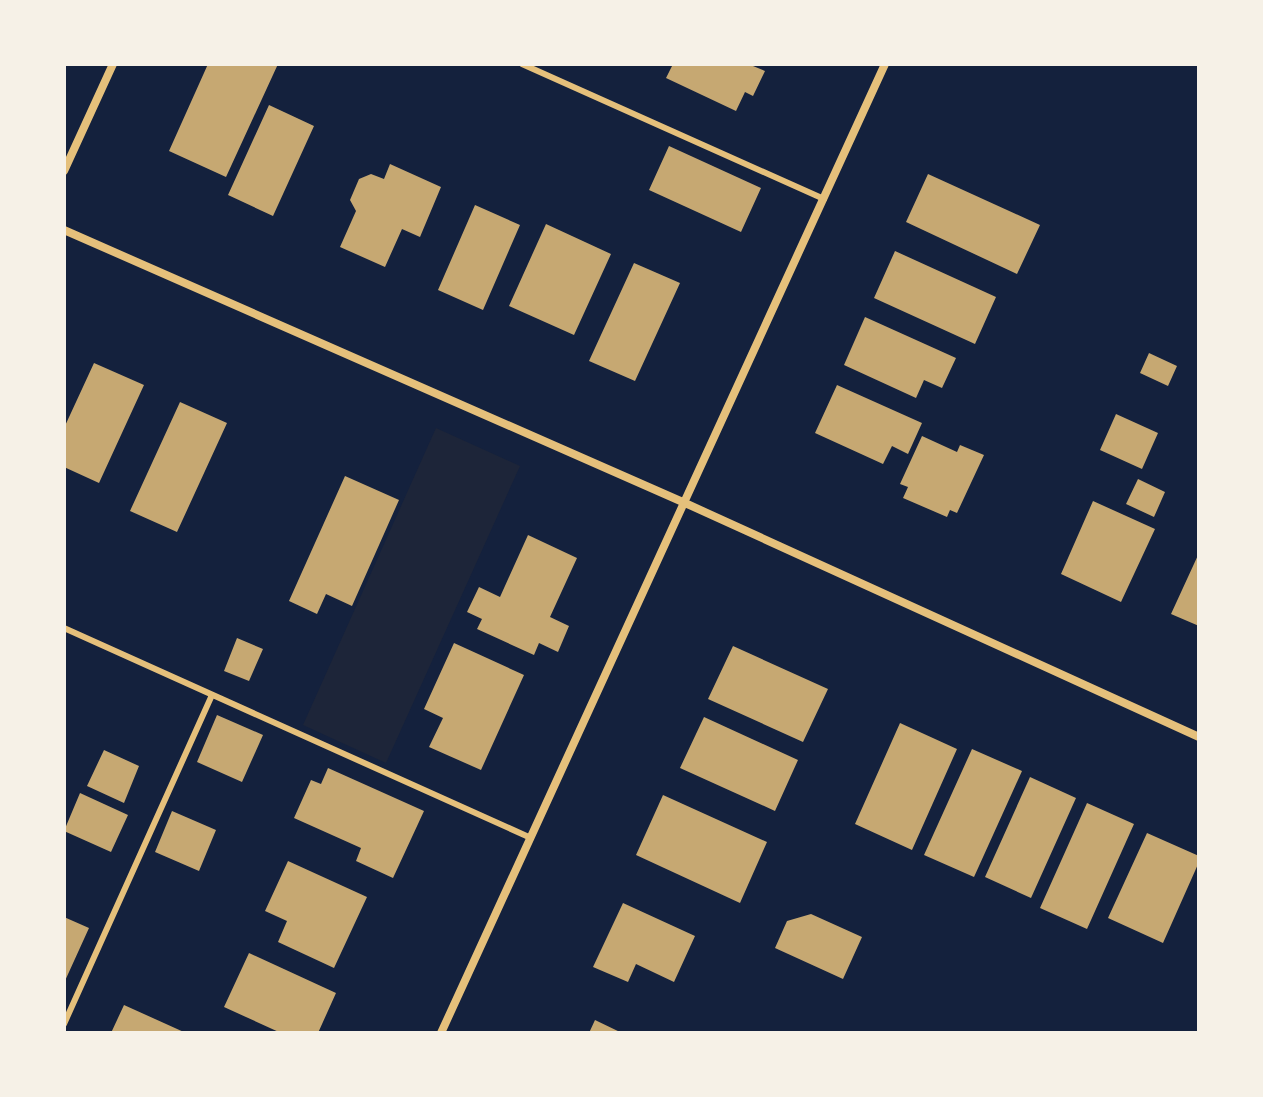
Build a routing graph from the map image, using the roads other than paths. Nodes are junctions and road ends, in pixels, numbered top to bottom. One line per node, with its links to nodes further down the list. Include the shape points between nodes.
1 (113, 64): 4 (street)
2 (522, 64): 5 (lane)
3 (885, 64): 5 (street)
4 (64, 171)
5 (824, 199): 7 (street)
6 (64, 230): 7 (street)
7 (685, 503): 10 (street); 11 (street)
8 (64, 628): 9 (lane)
9 (212, 695): 11 (lane); 12 (lane)
10 (1199, 737)
11 (531, 838): 13 (street)
12 (64, 1024)
13 (441, 1033)

